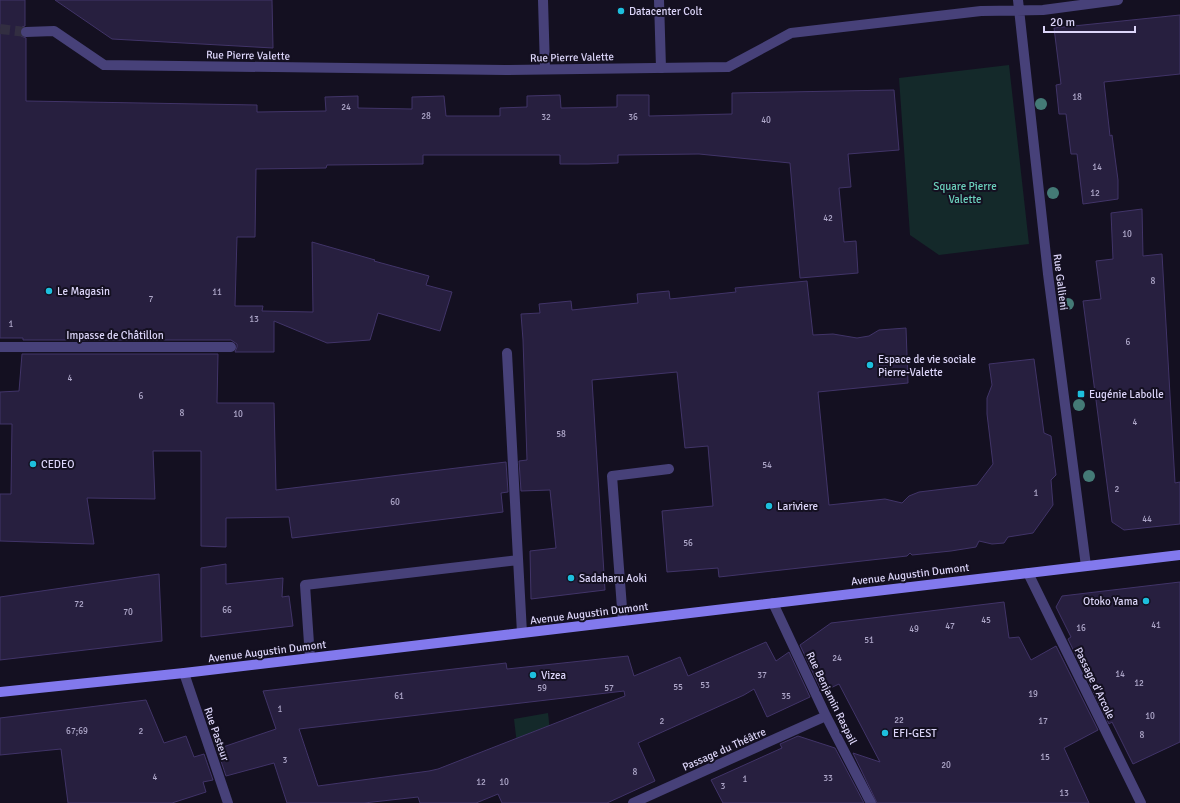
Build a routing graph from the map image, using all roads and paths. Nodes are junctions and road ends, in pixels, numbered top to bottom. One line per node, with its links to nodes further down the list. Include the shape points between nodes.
1 (543, 0): 8 (street)
2 (659, 0): 7 (street)
3 (1018, 0): 5 (street, Rue Gallieni)
4 (1118, 0): 5 (street, Rue Pierre Valette)
5 (1019, 11): 7 (street, Rue Pierre Valette, via 981,11 791,33 728,67); 15 (street, Rue Gallieni, via 1048,274)
6 (26, 32): 8 (street, Rue Pierre Valette, via 54,32 104,65)
7 (661, 68): 8 (street, Rue Pierre Valette)
8 (545, 69)
9 (0, 347): 10 (street, Impasse de Châtillon)
10 (230, 347)
11 (507, 354): 14 (street)
12 (669, 469): 18 (street, via 612,476)
13 (1180, 555): 15 (street, Avenue Augustin Dumont)
14 (518, 560): 19 (street); 20 (street, via 305,585)
15 (1086, 566): 16 (street, Avenue Augustin Dumont)
16 (1028, 573): 17 (street, Avenue Augustin Dumont); 27 (street, Passage d'Arcole)
17 (772, 603): 18 (street, Avenue Augustin Dumont); 23 (street, Rue Benjamin Raspail)
18 (623, 621): 19 (street, Avenue Augustin Dumont)
19 (522, 633): 20 (street, Avenue Augustin Dumont)
20 (310, 658): 21 (street, Avenue Augustin Dumont)
21 (184, 673): 22 (street, Avenue Augustin Dumont); 24 (street, Rue Pasteur)
22 (0, 692)
23 (826, 716): 25 (street, Passage du Théâtre); 26 (street, Rue Benjamin Raspail)
24 (228, 803)
25 (633, 803)
26 (871, 803)
27 (1141, 803)

